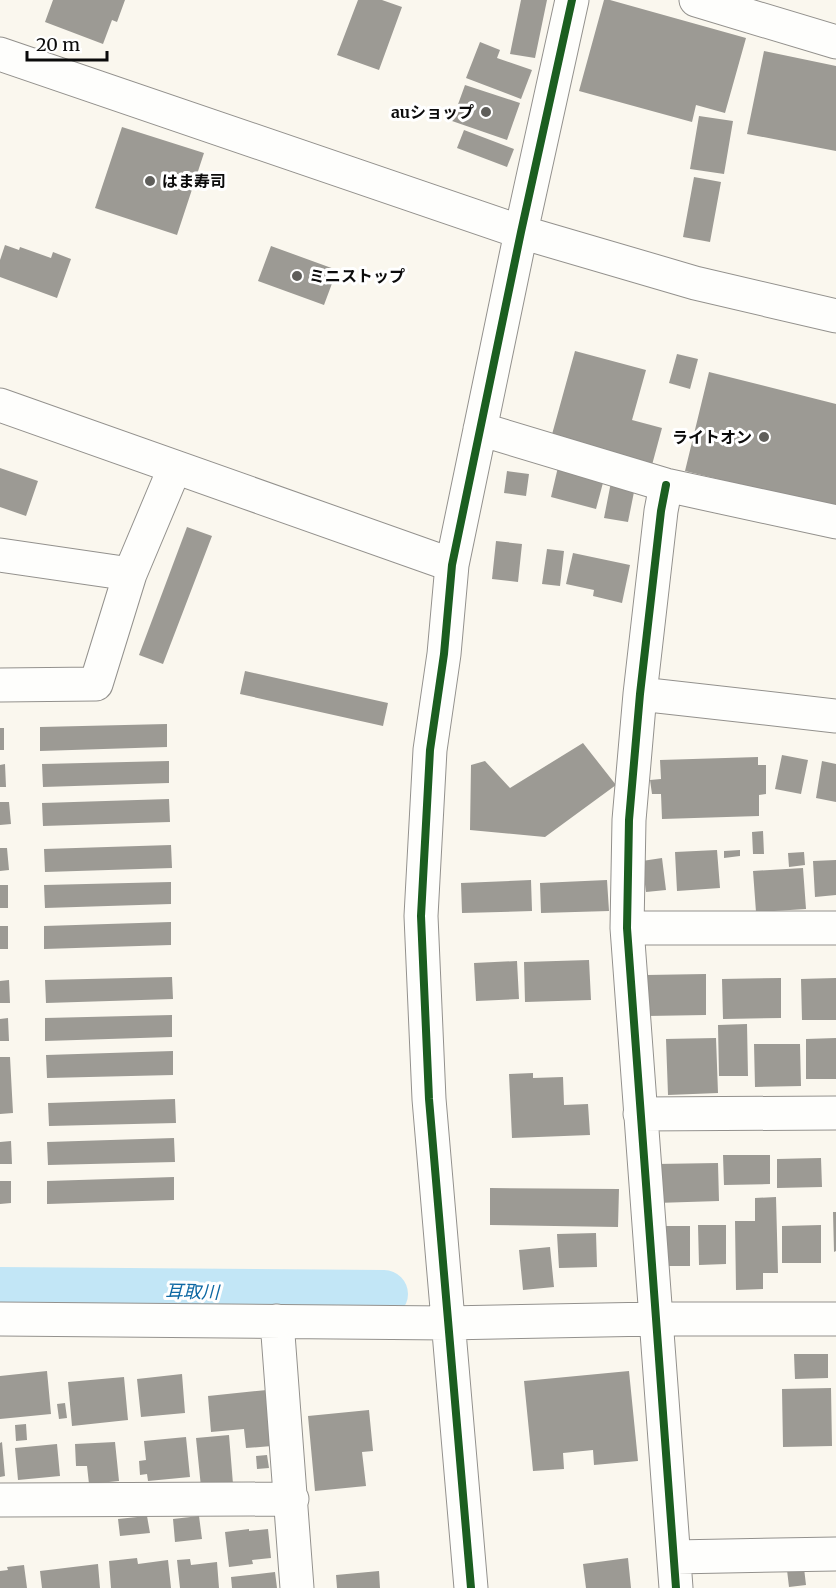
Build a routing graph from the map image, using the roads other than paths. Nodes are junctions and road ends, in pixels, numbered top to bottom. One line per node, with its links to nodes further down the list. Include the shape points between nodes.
1 (572, 0): 5 (street)
2 (696, 0): 3 (street)
3 (836, 42)
4 (0, 54): 5 (street)
5 (521, 232): 6 (street, via 695,283); 8 (street)
6 (836, 316)
7 (0, 405): 9 (street)
8 (480, 429): 10 (street); 13 (street)
9 (175, 468): 13 (street); 14 (street)
10 (666, 485): 11 (street); 16 (street)
11 (836, 522)
12 (0, 555): 14 (street)
13 (452, 565): 26 (street, via 430,750 421,915 429,1099)
14 (130, 574): 15 (street, via 96,684)
15 (0, 685)
16 (640, 694): 17 (street); 18 (street, via 629,820)
17 (836, 716)
18 (627, 928): 19 (street); 21 (street)
19 (836, 928)
20 (836, 1113): 21 (street)
21 (640, 1114): 23 (street)
22 (0, 1319): 25 (street)
23 (655, 1319): 24 (street); 26 (street); 30 (street)
24 (836, 1319)
25 (277, 1321): 26 (street); 27 (street)
26 (447, 1323): 32 (street)
27 (292, 1499): 28 (street); 31 (street)
28 (0, 1500)
29 (836, 1554): 30 (street)
30 (675, 1572)
31 (297, 1588)
32 (471, 1588)

